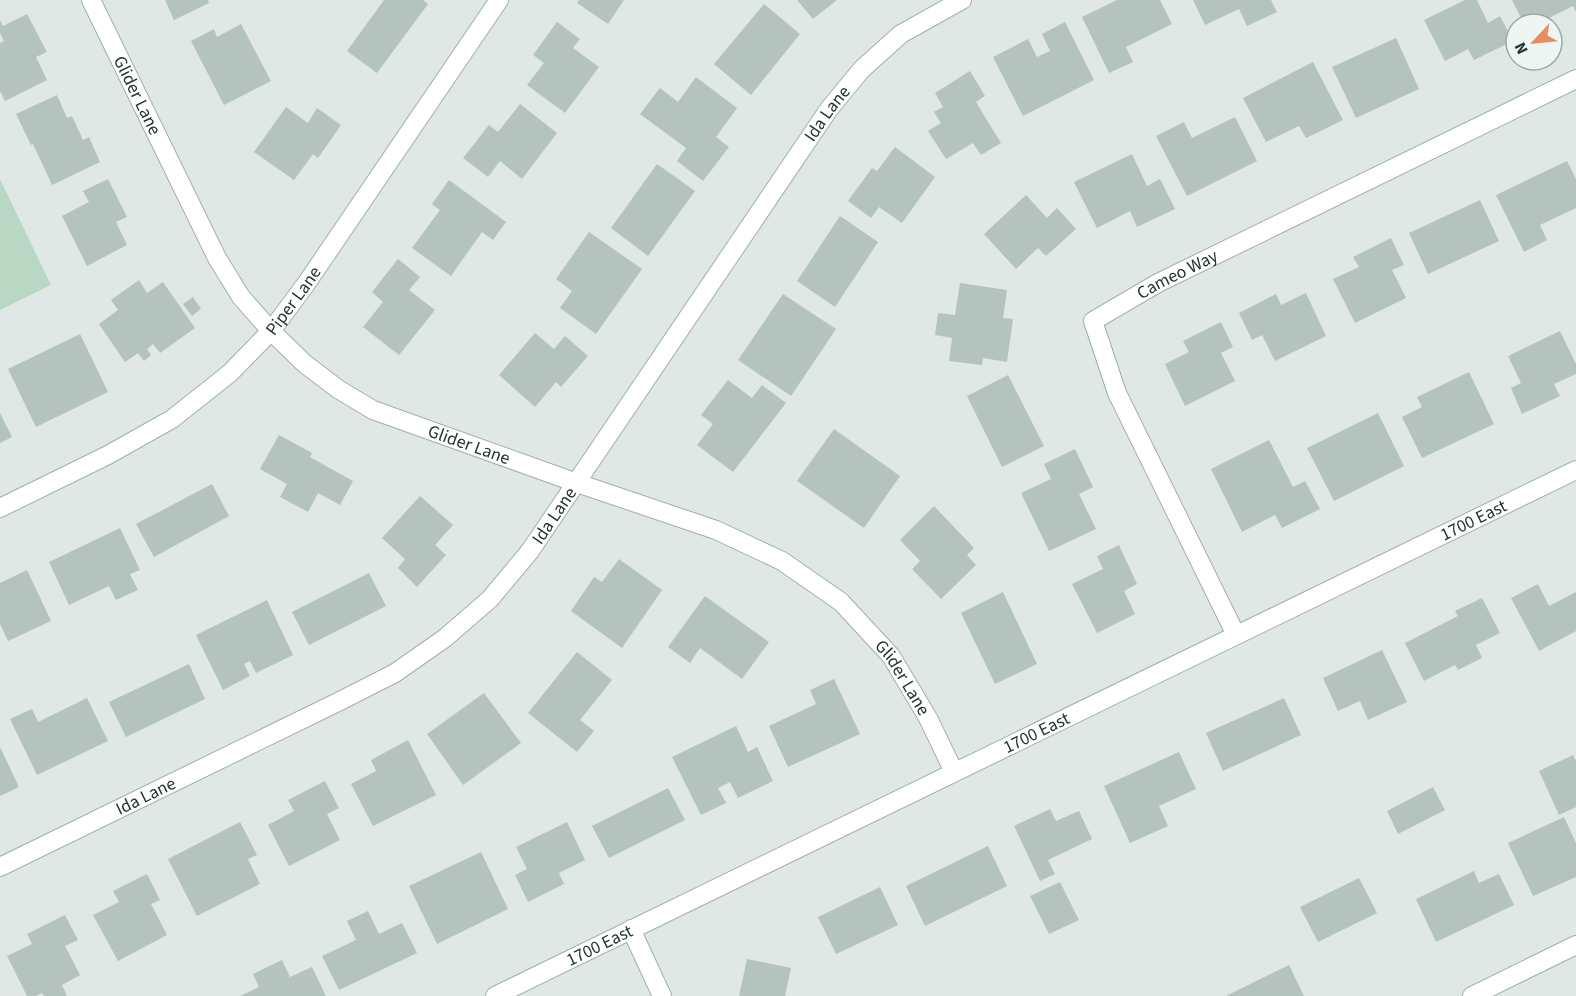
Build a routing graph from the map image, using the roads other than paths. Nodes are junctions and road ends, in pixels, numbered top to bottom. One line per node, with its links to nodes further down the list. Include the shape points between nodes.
1 (91, 0): 5 (street, Glider Lane, via 217,258 241,297)
2 (499, 0): 5 (street, Piper Lane)
3 (962, 0): 7 (street, Ida Lane, via 901,34 862,69 829,109)
4 (1576, 79): 9 (street, Cameo Way, via 1158,283 1093,321 1117,393)
5 (271, 332): 7 (street, Glider Lane, via 338,389 374,410); 8 (street, Piper Lane, via 230,373 172,419)
6 (1576, 470): 9 (street, 1700 East)
7 (577, 483): 10 (street, Glider Lane, via 716,530 782,561 842,602 891,656); 11 (street, Ida Lane, via 530,551 490,599 445,639 395,673)
8 (0, 508)
9 (1236, 635): 10 (street, 1700 East)
10 (954, 772): 12 (street, 1700 East)
11 (0, 867)
12 (631, 929): 14 (street, 1700 East); 15 (street)
13 (1576, 945): 16 (street)
14 (495, 996)
15 (662, 996)
16 (1472, 996)

